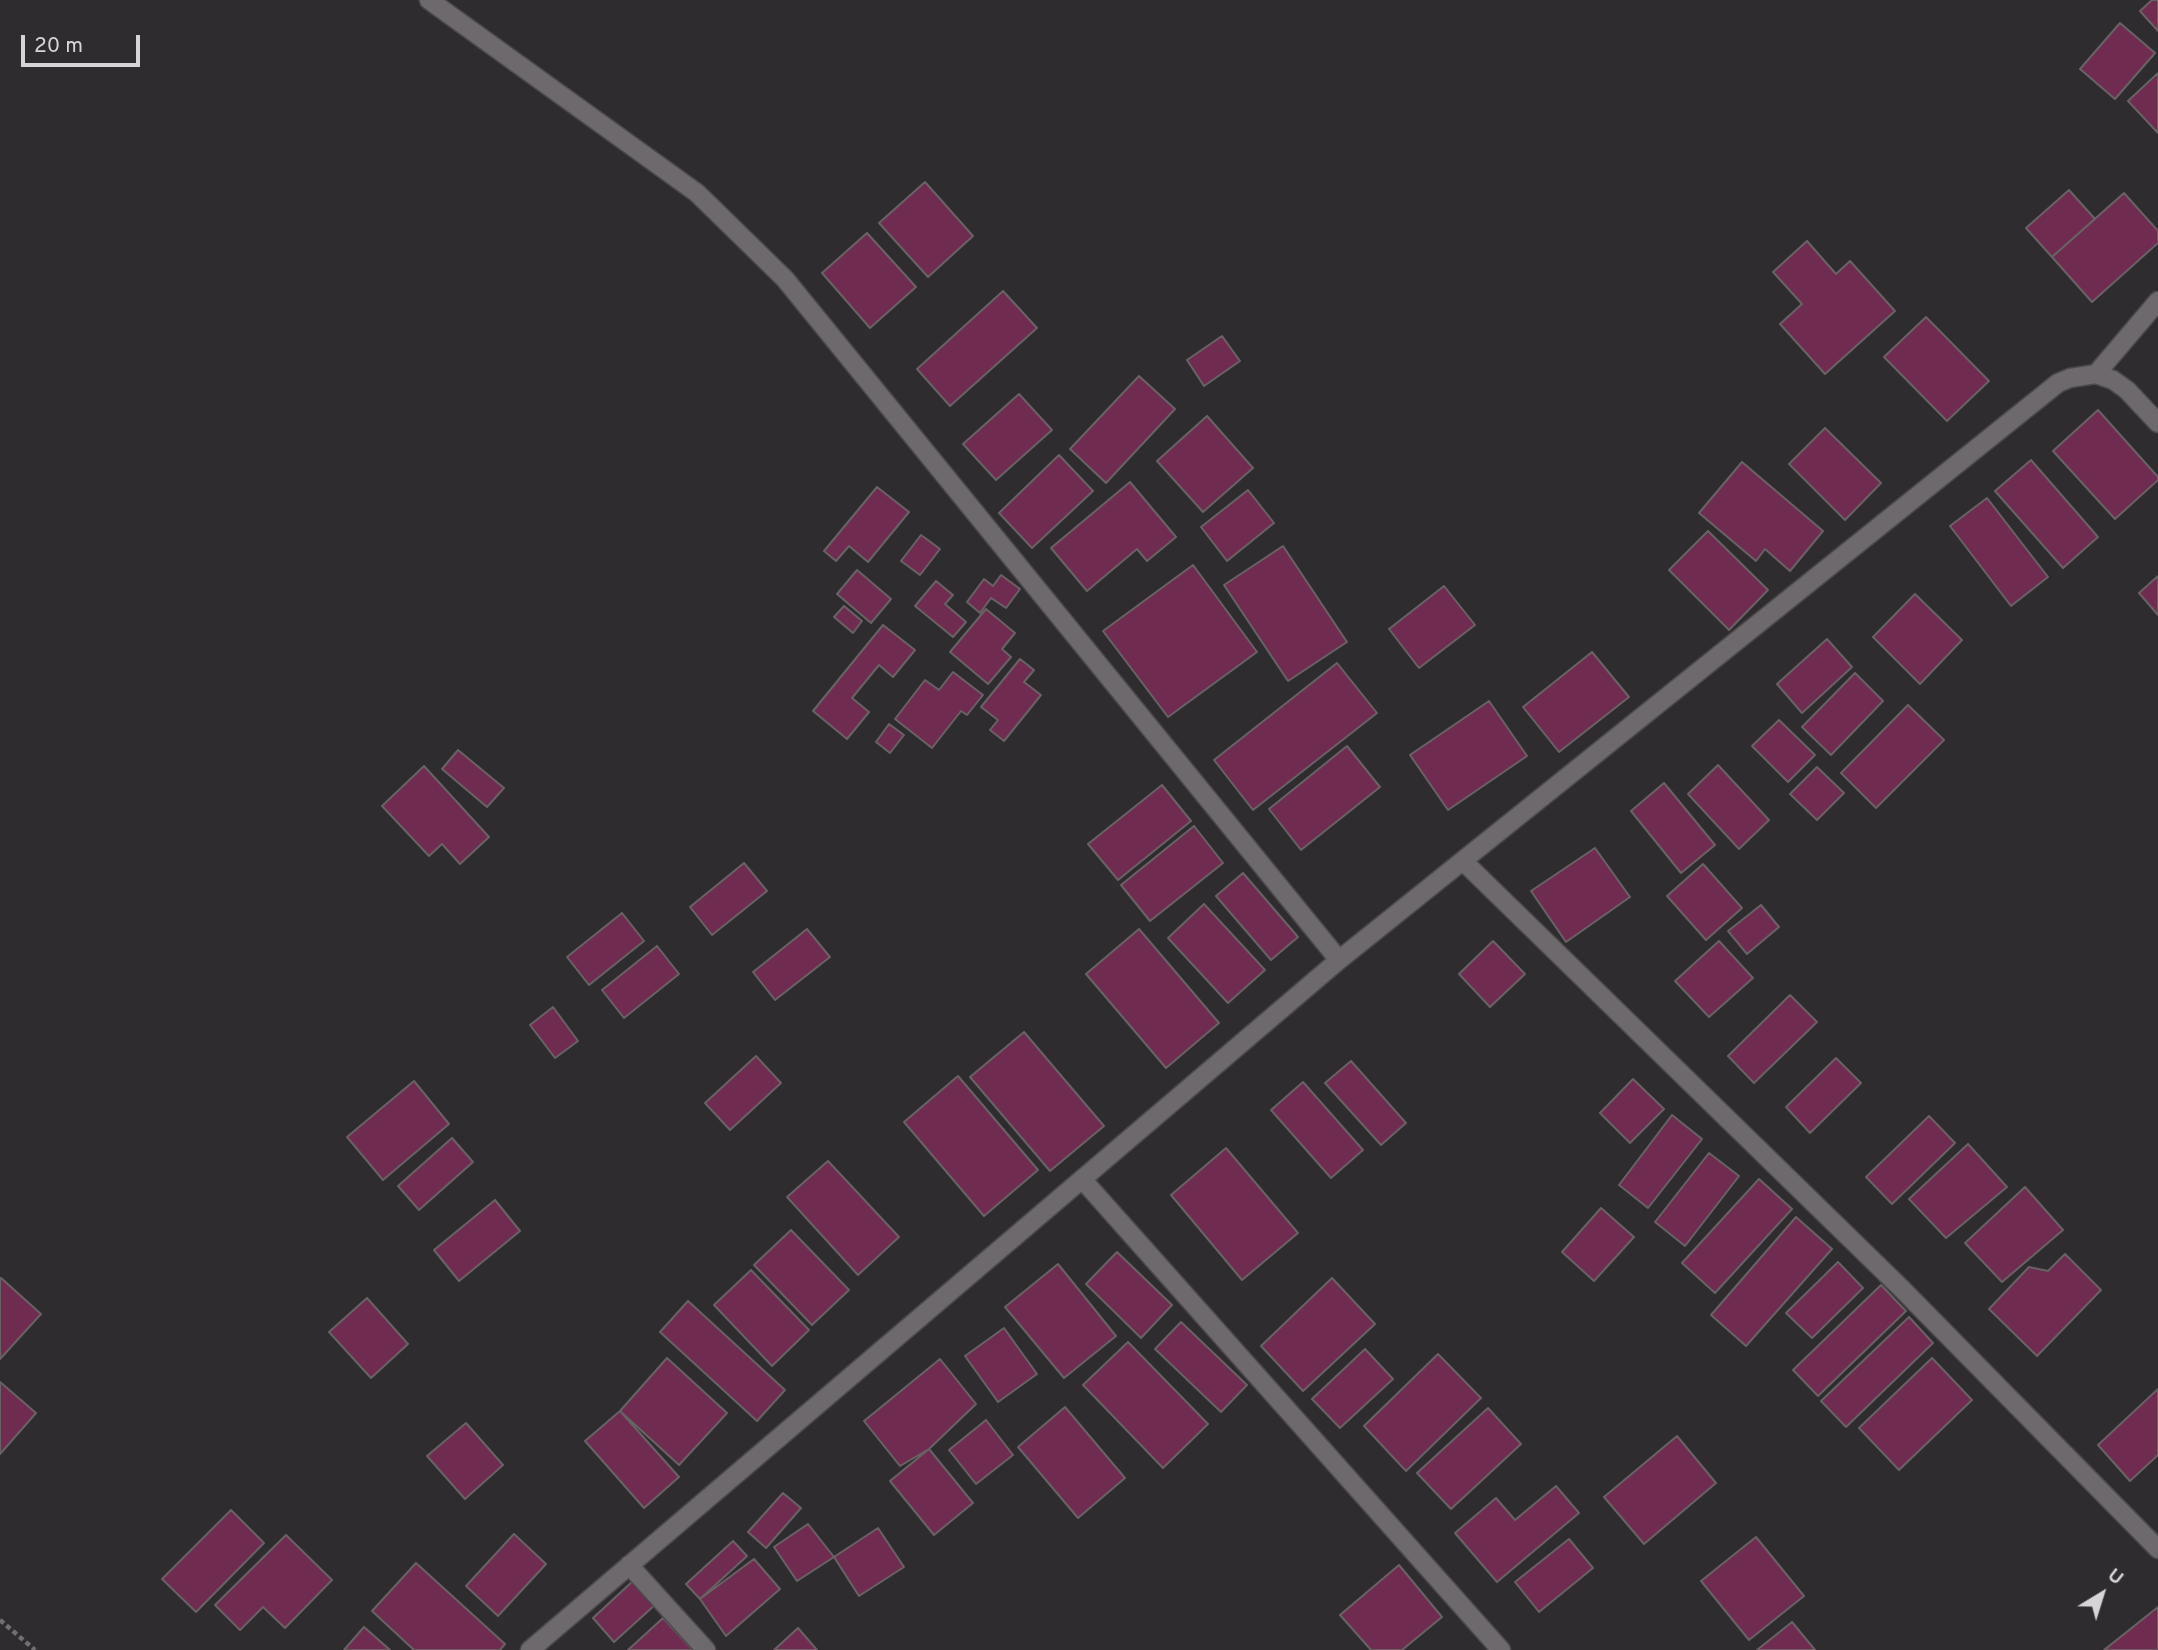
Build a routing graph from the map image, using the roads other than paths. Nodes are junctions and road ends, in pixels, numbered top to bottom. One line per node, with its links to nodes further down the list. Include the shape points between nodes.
1 (429, 0): 6 (street, via 697,193 785,279)
2 (2158, 301): 3 (street)
3 (2096, 374): 4 (street, via 2127,390); 5 (street, via 2058,383)
4 (2158, 423)
5 (1463, 860): 6 (street); 8 (street, via 1902,1289)
6 (1339, 960): 7 (street)
7 (1082, 1179): 9 (street); 12 (street)
8 (2158, 1549)
9 (629, 1565): 10 (street); 11 (street)
10 (530, 1650)
11 (706, 1650)
12 (1501, 1650)

